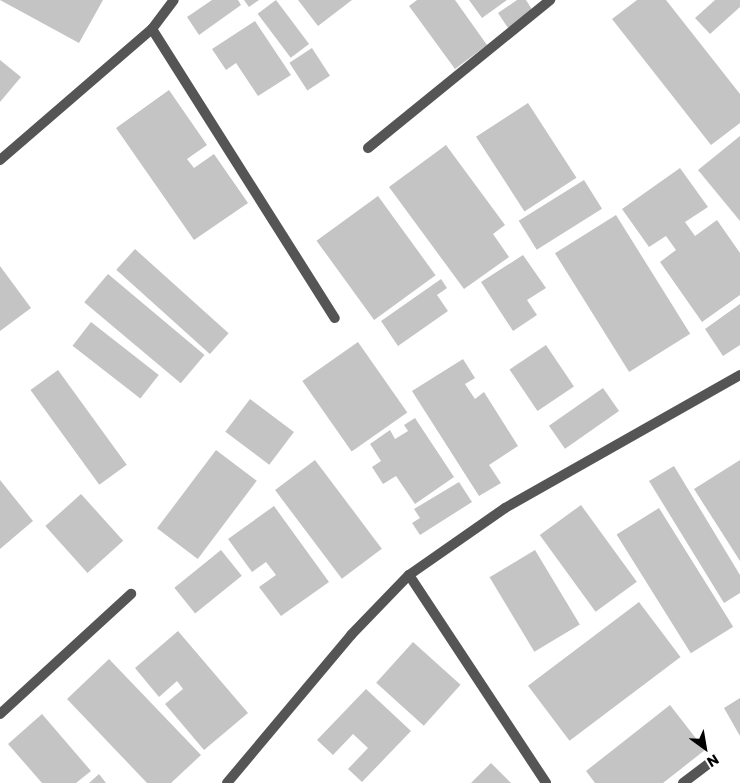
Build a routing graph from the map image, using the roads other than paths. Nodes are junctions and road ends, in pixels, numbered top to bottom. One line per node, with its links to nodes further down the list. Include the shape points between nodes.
1 (174, 0): 3 (street)
2 (550, 0): 4 (street)
3 (152, 30): 5 (street); 6 (street)
4 (368, 148)
5 (0, 160)
6 (335, 318)
7 (740, 375): 8 (street, via 505,508)
8 (409, 575): 12 (street, via 351,635); 13 (street)
9 (131, 594): 10 (street)
10 (0, 714)
11 (712, 761): 14 (street)
12 (227, 783)
13 (546, 783)
14 (683, 783)

